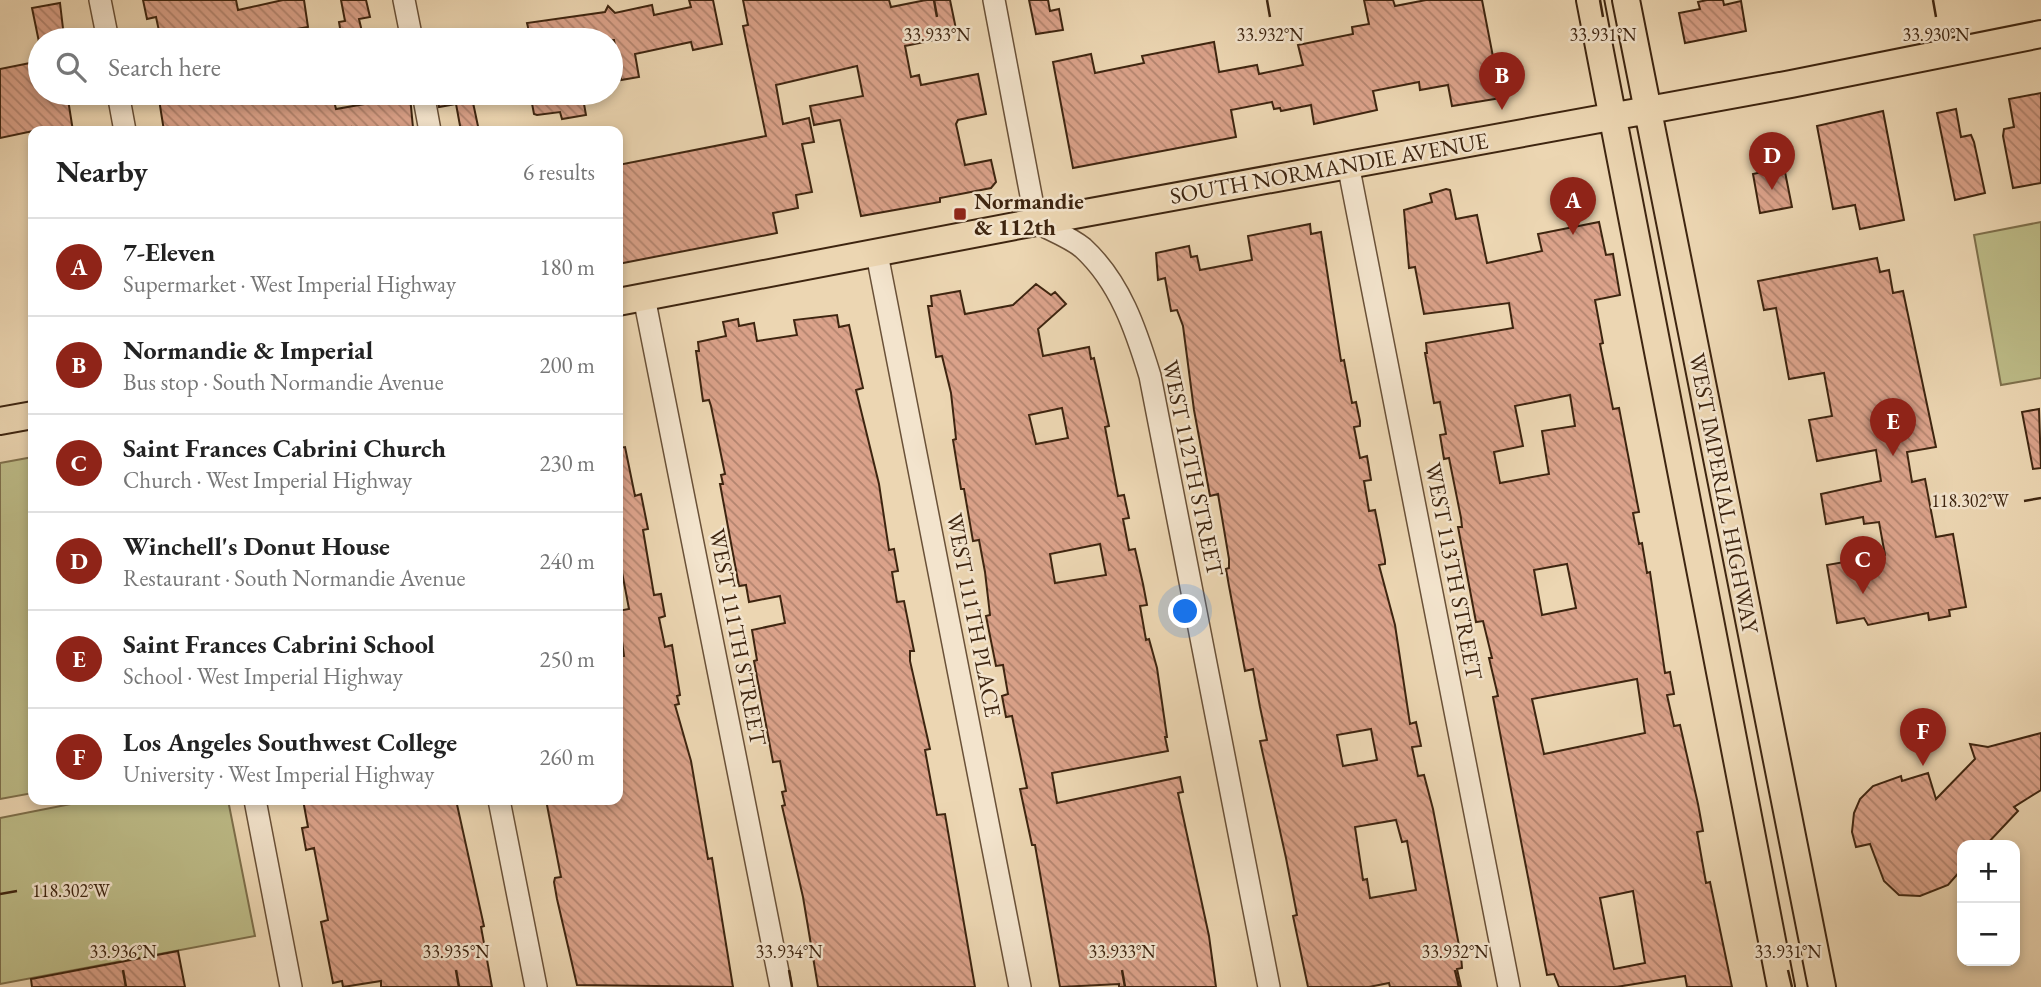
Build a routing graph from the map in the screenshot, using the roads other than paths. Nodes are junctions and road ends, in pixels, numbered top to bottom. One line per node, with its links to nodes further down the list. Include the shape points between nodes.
1 (100, 0): 6 (street)
2 (404, 0): 7 (street)
3 (994, 0): 16 (street)
4 (1590, 0): 12 (main road, WEST IMPERIAL HIGHWAY)
5 (1626, 0): 11 (main road, WEST IMPERIAL HIGHWAY)
6 (106, 28)
7 (410, 28)
8 (2041, 34): 11 (main road, SOUTH NORMANDIE AVENUE)
9 (120, 105): 13 (street)
10 (425, 105): 14 (street)
11 (1647, 110): 12 (main road, SOUTH NORMANDIE AVENUE); 31 (main road, WEST IMPERIAL HIGHWAY)
12 (1612, 116): 15 (main road, SOUTH NORMANDIE AVENUE); 30 (main road, WEST IMPERIAL HIGHWAY)
13 (124, 126)
14 (429, 126)
15 (1348, 164): 16 (main road, SOUTH NORMANDIE AVENUE); 29 (street, WEST 113TH STREET)
16 (1036, 222): 17 (main road, SOUTH NORMANDIE AVENUE); 28 (street, WEST 112TH STREET, via 1081,247 1108,280 1136,330 1150,376)
17 (877, 254): 18 (main road, SOUTH NORMANDIE AVENUE); 27 (street, WEST 111TH PLACE)
18 (644, 297): 19 (main road, SOUTH NORMANDIE AVENUE); 26 (street, WEST 111TH STREET)
19 (623, 301)
20 (28, 416): 21 (main road)
21 (0, 421)
22 (256, 805): 24 (street)
23 (500, 805): 25 (street)
24 (291, 987)
25 (536, 987)
26 (781, 987)
27 (1020, 987)
28 (1269, 987)
29 (1509, 987)
30 (1781, 987)
31 (1822, 987)

